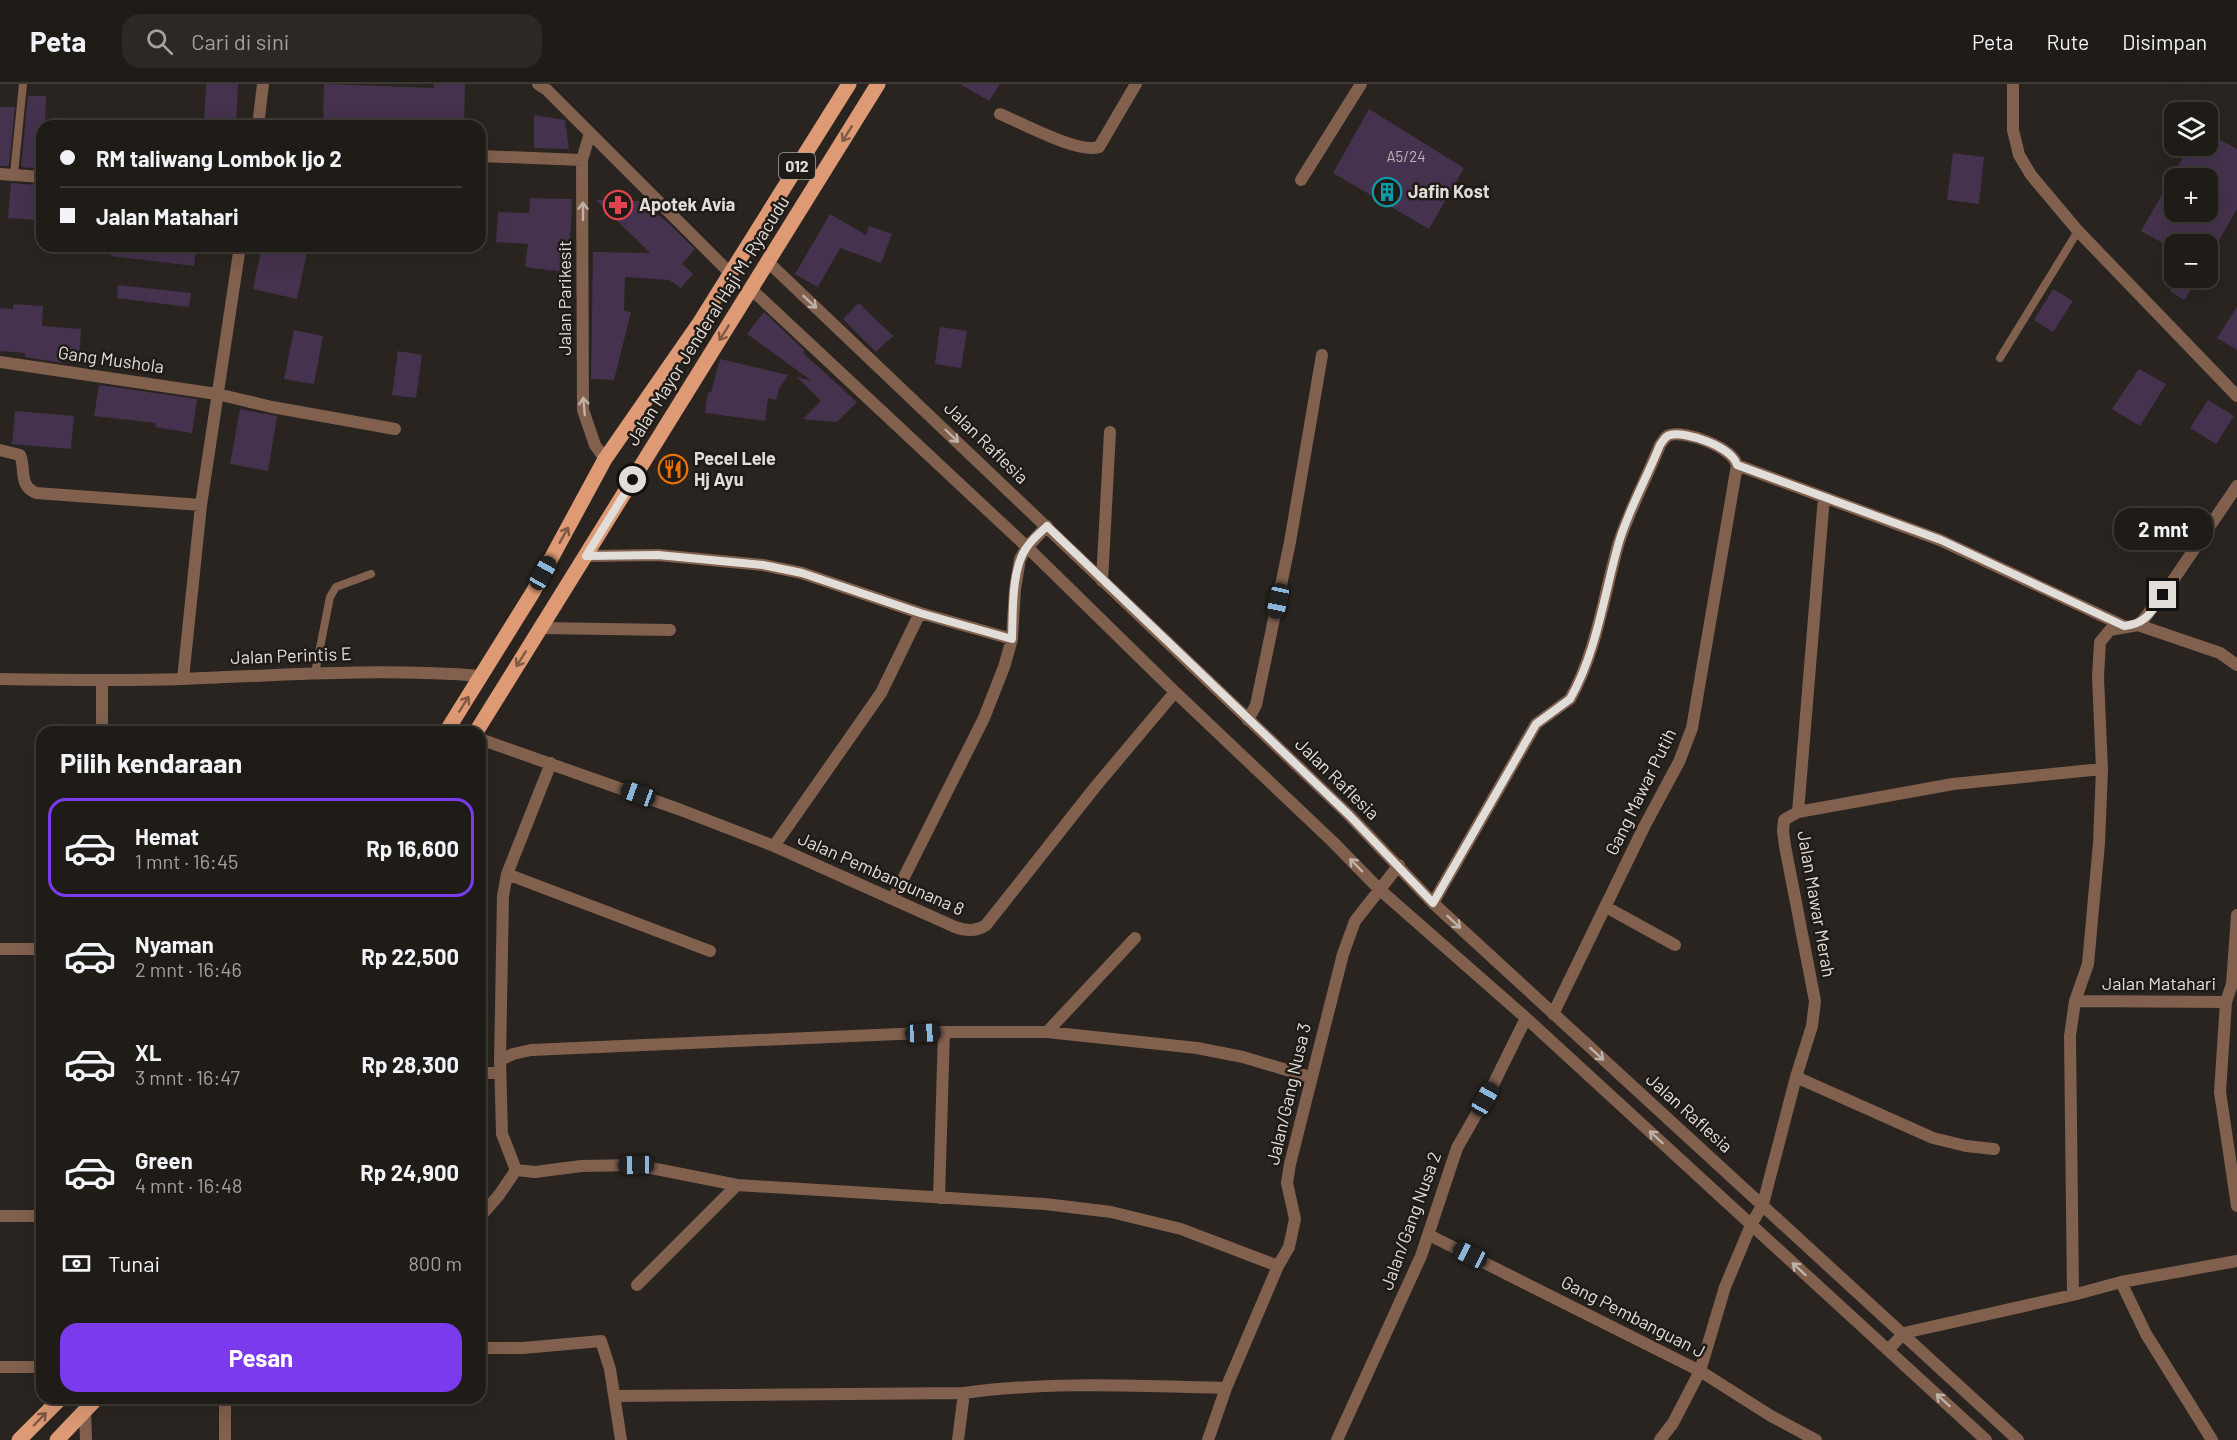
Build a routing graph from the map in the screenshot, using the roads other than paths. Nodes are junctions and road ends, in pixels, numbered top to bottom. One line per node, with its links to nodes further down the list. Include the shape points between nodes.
1 (23, 84): 15 (lane)
2 (263, 84): 10 (street)
3 (538, 84): 11 (street)
4 (849, 84): 21 (main road, Jalan Mayor Jenderal Haji M. Ryacudu / 012)
5 (878, 84): 20 (main road, Jalan Mayor Jenderal Haji M. Ryacudu, one-way to 20)
6 (1136, 84): 9 (street, via 1099,147 1092,150)
7 (1361, 84): 17 (street)
8 (2013, 84): 18 (street, via 2013,130 2019,155)
9 (1000, 114)
10 (259, 120)
11 (590, 133): 13 (street, Jalan Parikesit); 21 (street)
12 (486, 156): 13 (street)
13 (582, 160): 31 (street, Jalan Parikesit, one-way to 13, via 592,439 583,410)
14 (0, 174): 15 (street)
15 (14, 174): 16 (street)
16 (36, 176)
17 (1301, 180)
18 (2078, 231): 24 (lane); 27 (street)
19 (239, 252): 26 (street)
20 (766, 265): 22 (main road, Jalan Mayor Jenderal Haji M. Ryacudu); 36 (street, Jalan Raflesia, one-way to 36)
21 (732, 271): 31 (main road, Jalan Mayor Jenderal Haji M. Ryacudu)
22 (753, 286): 37 (street); 38 (main road, Jalan Mayor Jenderal Haji M. Ryacudu, one-way to 38)
23 (1322, 355): 55 (street, via 1290,542 1256,705)
24 (2000, 358)
25 (0, 362): 26 (street, Gang Mushola)
26 (217, 394): 28 (street, Gang Mushola); 35 (street)
27 (2237, 396)
28 (395, 429)
29 (1110, 432): 40 (street)
30 (0, 450): 35 (street, via 20,454 25,485 36,492)
31 (605, 459): 41 (main road, Jalan Mayor Jenderal Haji M. Ryacudu, one-way to 31)
32 (1737, 465): 34 (street); 68 (street, via 1722,447 1694,438 1666,436 1620,539 1587,660 1573,693 1536,724); 69 (street, Gang Mawar Putih, via 1692,728 1679,762)
33 (2237, 486): 43 (street)
34 (1824, 497): 44 (street, via 1941,540); 62 (street)
35 (201, 505): 52 (street)
36 (1045, 528): 37 (street); 40 (street, Jalan Raflesia)
37 (1028, 545): 47 (street, via 1020,559); 54 (street)
38 (583, 561): 41 (main road, via 567,573 546,606 536,605); 42 (street, via 658,555 763,565 802,573); 45 (main road, Jalan Mayor Jenderal Haji M. Ryacudu)
39 (371, 574): 50 (lane, via 336,587 330,597)
40 (1102, 580): 55 (street, Jalan Raflesia)
41 (533, 592): 49 (main road, Jalan Mayor Jenderal Haji M. Ryacudu)
42 (920, 613): 47 (street); 63 (street, via 881,693)
43 (2138, 625): 44 (street); 48 (street, via 2220,653)
44 (2124, 626): 61 (street, via 2110,630 2100,642)
45 (541, 628): 46 (street); 49 (main road, via 532,618 526,618 503,653); 58 (main road, Jalan Mayor Jenderal Haji M. Ryacudu, one-way to 58)
46 (670, 630)
47 (1012, 639): 67 (street, via 984,718)
48 (2237, 666)
49 (484, 670): 50 (street, Jalan Perintis E); 57 (main road, Jalan Mayor Jenderal Haji M. Ryacudu, one-way to 49)
50 (315, 673): 52 (street, Jalan Perintis E)
51 (0, 679): 53 (street, Jalan Perintis E)
52 (183, 679): 53 (street, Jalan Perintis E)
53 (102, 681): 56 (street)
54 (1174, 692): 66 (street, one-way to 54); 67 (street, Jalan Pembangunana 8, via 986,926 964,930)
55 (1248, 720): 64 (street, Jalan Raflesia)
56 (102, 726)
57 (450, 726)
58 (480, 726)
59 (486, 741): 60 (street, Jalan Pembangunana 8)
60 (551, 763): 63 (street, Jalan Pembangunana 8); 65 (street)
61 (2102, 769): 62 (street, Jalan Mawar Merah, via 1953,784); 78 (street, via 2088,964)
62 (1797, 812): 88 (street, Jalan Mawar Merah, via 1784,820 1783,831 1815,1001 1812,1026)
63 (774, 846): 67 (street, Jalan Pembangunana 8)
64 (1398, 867): 66 (street, Jalan/Gang Nusa 3); 68 (street, Jalan Raflesia)
65 (507, 874): 75 (street); 84 (street, via 503,896)
66 (1381, 887): 77 (street); 87 (street, Jalan/Gang Nusa 3, via 1355,921 1342,954)
67 (893, 899)
68 (1433, 903): 76 (street, Jalan Raflesia, one-way to 76)
69 (1606, 907): 72 (street); 80 (street, Gang Mawar Putih)
70 (2237, 915): 79 (street, Jalan Matahari, via 2232,984)
71 (1135, 938): 83 (street)
72 (1675, 945)
73 (0, 949): 74 (street)
74 (36, 949)
75 (710, 951)
76 (1508, 975): 77 (street); 80 (street, Jalan Raflesia)
77 (1498, 992): 81 (street)
78 (2075, 1001): 79 (street, Jalan Matahari); 104 (street, via 2070,1036)
79 (2226, 1002): 94 (street, via 2220,1092)
80 (1553, 1014): 93 (street, Jalan Raflesia, one-way to 93)
81 (1526, 1018): 98 (street, one-way to 81); 99 (street, Jalan/Gang Nusa 2, via 1457,1148)
82 (944, 1032): 83 (street); 84 (street, via 531,1050); 92 (street)
83 (1047, 1032): 87 (street, via 1197,1048)
84 (500, 1060): 86 (street)
85 (486, 1073): 86 (street)
86 (500, 1073): 90 (street, via 502,1134)
87 (1310, 1077): 101 (street, Jalan/Gang Nusa 3, via 1287,1183 1294,1229)
88 (1796, 1077): 89 (street, via 1933,1138); 93 (street, Jalan Mawar Merah)
89 (1994, 1149)
90 (516, 1170): 91 (street, via 636,1165); 95 (street)
91 (737, 1185): 92 (street); 103 (street)
92 (939, 1198): 101 (street, via 1111,1212 1181,1229)
93 (1762, 1206): 98 (street, Jalan Mawar Merah); 105 (street, Jalan Raflesia)
94 (2237, 1206)
95 (486, 1209)
96 (0, 1216): 97 (street)
97 (36, 1216)
98 (1752, 1223): 107 (street, one-way to 98); 110 (street, Jalan Mawar Merah, via 1725,1287)
99 (1429, 1234): 110 (street, Gang Pembanguan J); 125 (street, Jalan/Gang Nusa 2)
100 (2237, 1261): 102 (street)
101 (1278, 1266): 111 (street, Jalan/Gang Nusa 3)
102 (2121, 1282): 104 (street); 130 (street, via 2146,1334)
103 (637, 1285)
104 (2073, 1295): 105 (street)
105 (1903, 1334): 107 (street); 129 (street, Jalan Raflesia)
106 (486, 1348): 113 (street, via 601,1341)
107 (1889, 1349): 128 (street, one-way to 107)
108 (0, 1366): 109 (street)
109 (36, 1367)
110 (1700, 1371): 126 (street, Jalan Mawar Merah); 127 (street, Gang Pembanguan J)
111 (1226, 1388): 112 (street, via 1073,1386); 124 (street, Jalan/Gang Nusa 3)
112 (964, 1393): 113 (street); 123 (street)
113 (615, 1396): 122 (street)
114 (55, 1404): 118 (main road, one-way to 114)
115 (91, 1404): 117 (main road)
116 (225, 1404): 121 (street)
117 (85, 1411): 119 (main road); 120 (street)
118 (19, 1440)
119 (57, 1440)
120 (86, 1440)
121 (225, 1440)
122 (621, 1440)
123 (958, 1440)
124 (1208, 1440)
125 (1337, 1440)
126 (1660, 1440)
127 (1816, 1440)
128 (1986, 1440)
129 (2018, 1440)
130 (2212, 1440)

